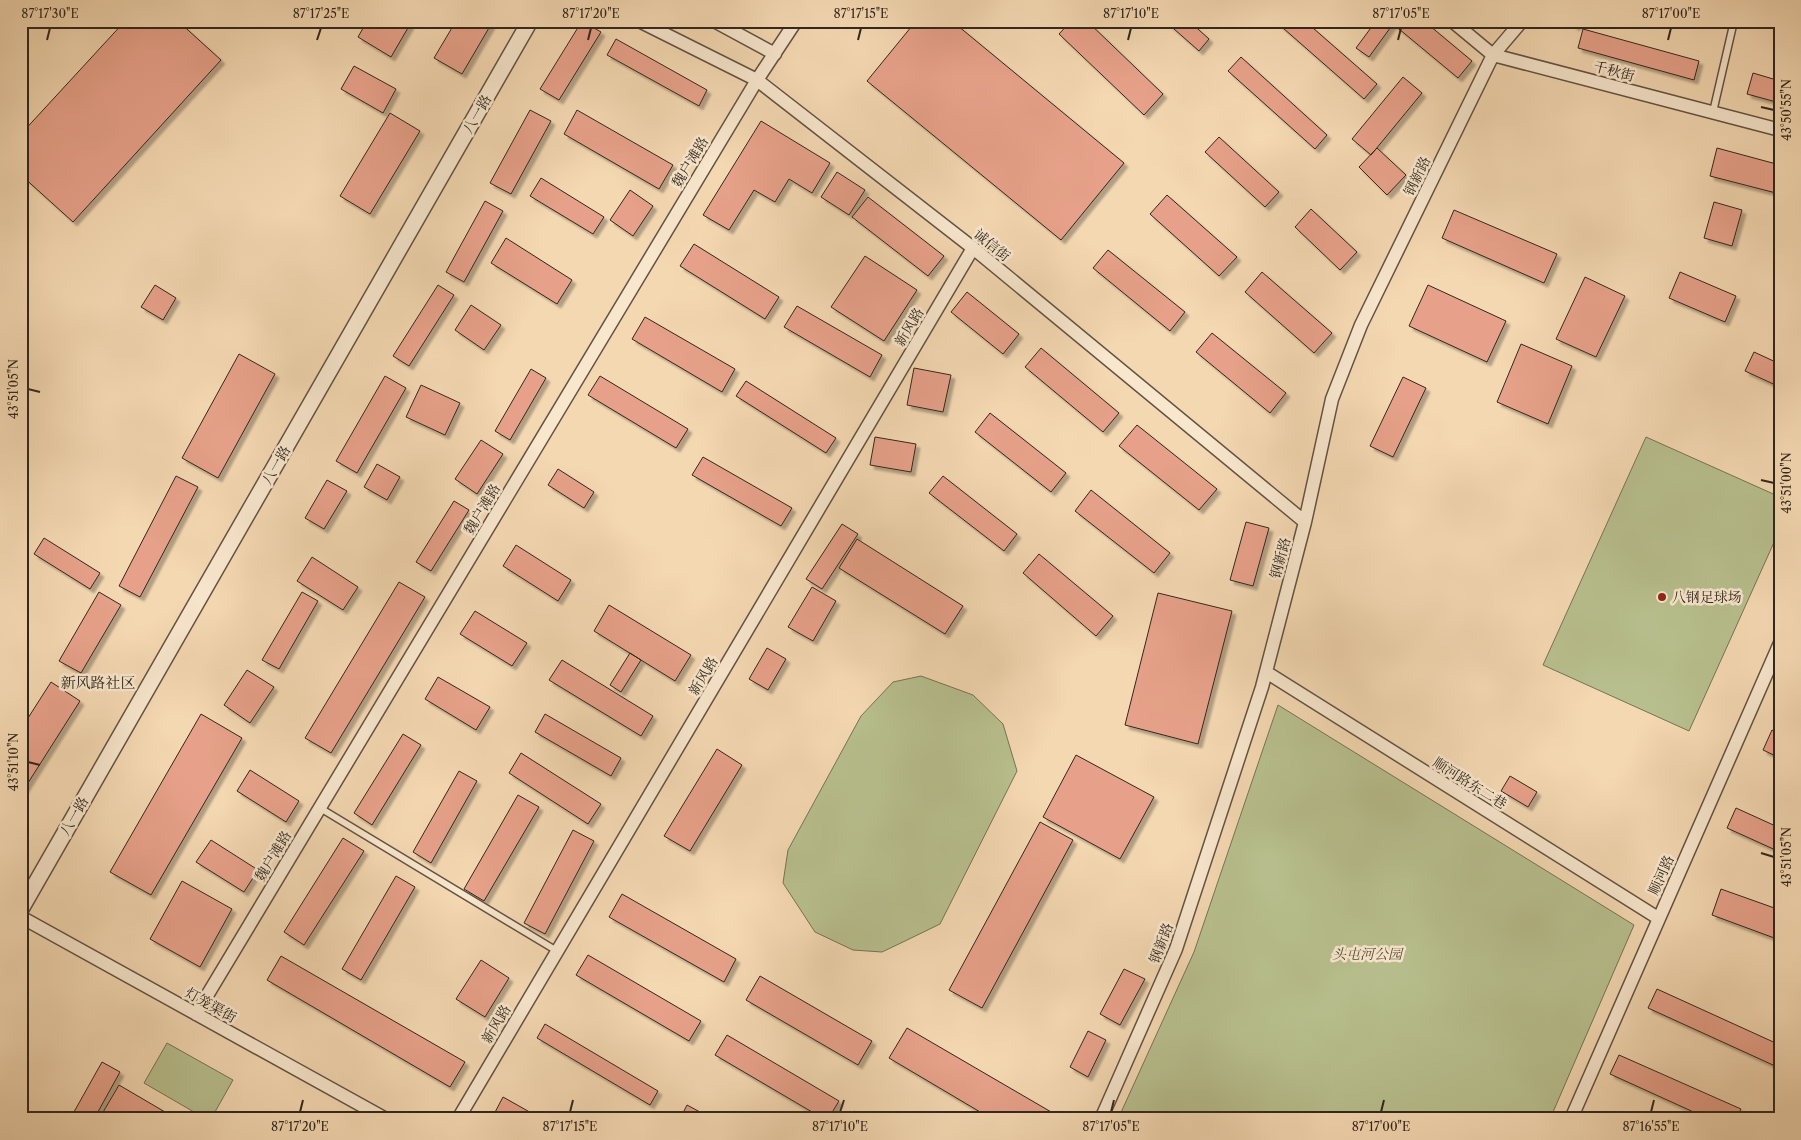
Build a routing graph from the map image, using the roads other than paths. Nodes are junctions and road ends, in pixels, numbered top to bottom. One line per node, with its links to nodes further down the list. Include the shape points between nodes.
1 (530, 21): 18 (street, 八一路)
2 (639, 21): 10 (street, 诚信街)
3 (714, 21): 8 (street)
4 (796, 21): 8 (street, 魏户滩路)
5 (1452, 21): 9 (street, 千秋街)
6 (1522, 21): 9 (street, 钢新路)
7 (1734, 21): 11 (lane)
8 (774, 54): 10 (street, 魏户滩路)
9 (1493, 55): 11 (street, 千秋街); 14 (street, 钢新路, via 1361,325 1332,400)
10 (757, 80): 13 (street, 诚信街); 17 (street, 魏户滩路)
11 (1714, 112): 12 (street, 千秋街)
12 (1780, 130)
13 (973, 248): 14 (street, 诚信街); 21 (street, 新风路)
14 (1305, 522): 16 (street, 钢新路)
15 (1780, 643): 20 (street, 顺河路)
16 (1266, 672): 20 (street, 顺河路东二巷); 25 (street, 钢新路, via 1176,950)
17 (320, 808): 21 (lane); 22 (street, 魏户滩路)
18 (21, 909)
19 (21, 917): 22 (street, 灯笼渠街)
20 (1658, 918): 26 (street, 顺河路)
21 (557, 951): 24 (street, 新风路)
22 (196, 1014): 23 (street, 灯笼渠街)
23 (386, 1119)
24 (458, 1119)
25 (1101, 1119)
26 (1571, 1119)

